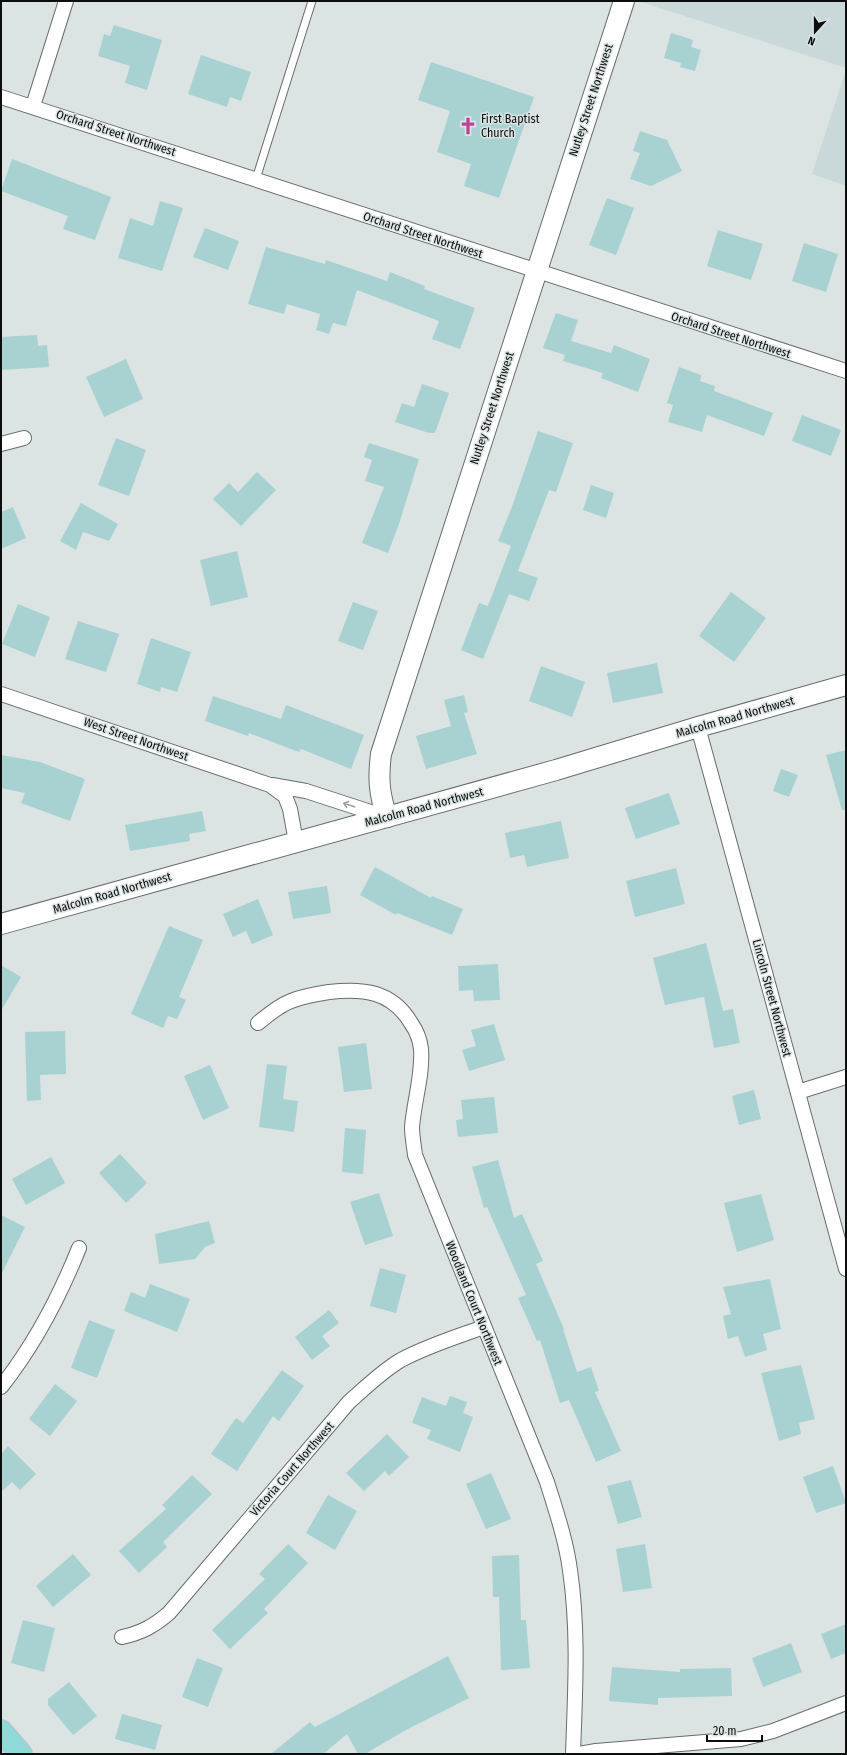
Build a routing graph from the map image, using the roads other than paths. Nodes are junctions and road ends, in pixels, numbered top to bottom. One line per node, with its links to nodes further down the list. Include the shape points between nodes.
1 (66, 1): 5 (street)
2 (312, 1): 6 (lane)
3 (624, 1): 7 (main road, Nutley Street Northwest)
4 (1, 97): 5 (street, Orchard Street Northwest)
5 (33, 106): 6 (street, Orchard Street Northwest)
6 (256, 180): 7 (street, Orchard Street Northwest)
7 (536, 272): 8 (street, Orchard Street Northwest); 15 (main road, Nutley Street Northwest, via 381,754 378,777 380,797)
8 (846, 371)
9 (24, 438): 10 (street)
10 (1, 444)
11 (846, 685): 13 (main road, Malcolm Road Northwest)
12 (1, 694): 14 (street, West Street Northwest)
13 (698, 727): 15 (main road, Malcolm Road Northwest); 20 (street, Lincoln Street Northwest)
14 (270, 785): 15 (street, West Street Northwest, one-way to 14, via 306,791); 16 (street, West Street Northwest, via 285,796)
15 (387, 817): 16 (main road, Malcolm Road Northwest)
16 (296, 842): 17 (main road, Malcolm Road Northwest)
17 (1, 924)
18 (258, 1023): 23 (street, Woodland Court Northwest, via 290,1001 311,994 352,990 377,994 394,1003 407,1015 421,1047 421,1066 412,1126 415,1154)
19 (846, 1077): 20 (street)
20 (798, 1092): 22 (street, Lincoln Street Northwest)
21 (79, 1248): 24 (street, via 42,1329)
22 (846, 1269)
23 (484, 1327): 25 (street, Victoria Court Northwest, via 401,1360 376,1377 349,1402 169,1613 156,1625); 29 (street, Woodland Court Northwest, via 547,1482 561,1524 576,1619)
24 (1, 1387)
25 (122, 1637)
26 (846, 1703): 30 (street, via 773,1731 741,1739)
27 (1, 1731): 28 (main road)
28 (21, 1754)
29 (573, 1754)
30 (579, 1754)

